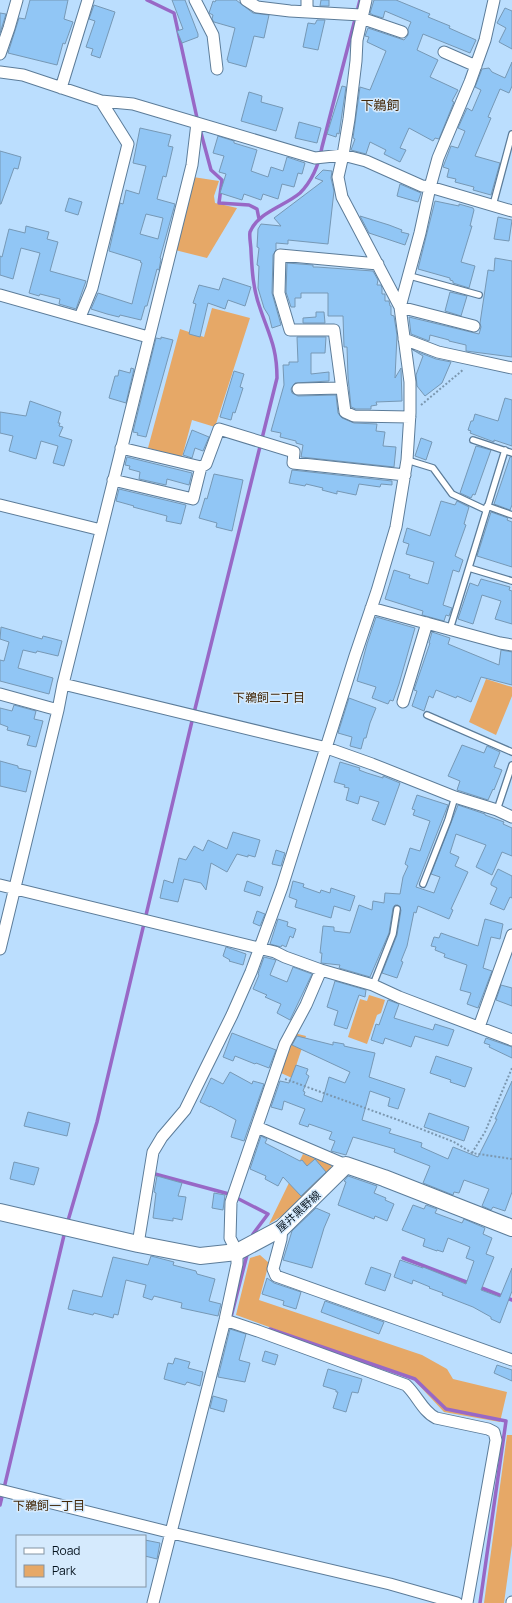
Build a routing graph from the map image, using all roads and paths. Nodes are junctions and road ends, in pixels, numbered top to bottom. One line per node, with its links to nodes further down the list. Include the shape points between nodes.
1 (17, 0): 14 (street)
2 (88, 0): 18 (street)
3 (195, 0): 16 (street, via 213,35)
4 (246, 0): 9 (street, via 257,7)
5 (300, 0): 10 (street)
6 (307, 0): 10 (street)
7 (366, 0): 11 (street)
8 (494, 0): 15 (street)
9 (275, 4): 10 (street)
10 (303, 12): 11 (street)
11 (361, 16): 12 (street); 22 (street)
12 (402, 32)
13 (444, 52): 15 (street)
14 (0, 54)
15 (476, 66): 23 (street, via 438,158)
16 (217, 69)
17 (0, 72): 18 (street, via 23,75)
18 (61, 88): 19 (street)
19 (101, 101): 20 (street, via 133,104); 31 (street, via 128,144 92,288)
20 (197, 123): 22 (street, via 316,158); 33 (street, via 192,165)
21 (512, 134): 24 (lane)
22 (344, 156): 23 (street, via 366,161 422,186); 26 (street, via 338,178 342,197)
23 (430, 186): 24 (street); 27 (street)
24 (493, 205): 25 (street)
25 (512, 211)
26 (378, 264): 30 (street); 37 (street, via 280,255 279,293 290,330 334,330)
27 (410, 276): 28 (lane); 30 (street)
28 (479, 295)
29 (0, 296): 31 (street)
30 (400, 307): 32 (street); 34 (street)
31 (80, 317): 33 (street)
32 (474, 326)
33 (148, 337): 41 (street)
34 (404, 339): 35 (street, via 438,352); 39 (street, via 410,382)
35 (476, 359): 36 (street); 39 (path)
36 (512, 368)
37 (342, 388): 38 (street); 39 (street, via 345,412 354,416)
38 (298, 389)
39 (410, 415): 44 (street)
40 (473, 440): 42 (lane)
41 (121, 448): 45 (street); 47 (street)
42 (505, 450): 43 (lane); 49 (lane)
43 (512, 452)
44 (407, 460): 46 (street); 49 (lane, via 433,468 452,494)
45 (201, 468): 46 (street, via 206,464 219,429 294,452 293,463); 47 (street, via 193,499)
46 (405, 475): 54 (street, via 396,527)
47 (113, 480): 51 (street)
48 (0, 505): 51 (street)
49 (486, 508): 50 (lane); 52 (lane)
50 (512, 515)
51 (101, 530): 58 (street)
52 (469, 568): 53 (lane); 56 (lane)
53 (512, 581)
54 (371, 608): 55 (street); 63 (street)
55 (427, 623): 56 (street); 60 (street)
56 (450, 629): 57 (street)
57 (512, 645)
58 (63, 684): 61 (street); 63 (street)
59 (0, 694): 61 (street)
60 (403, 702)
61 (58, 710): 71 (street)
62 (427, 715): 64 (lane)
63 (327, 748): 66 (street); 74 (street)
64 (512, 752)
65 (512, 765): 67 (lane)
66 (455, 797): 67 (street); 69 (lane)
67 (497, 810): 68 (street)
68 (512, 817)
69 (423, 884)
70 (0, 885): 71 (street)
71 (15, 889): 74 (street); 75 (street)
72 (397, 909): 77 (lane, via 393,934)
73 (512, 935): 78 (street)
74 (260, 949): 76 (street, via 275,952); 89 (street, via 232,1015 185,1110 153,1152)
75 (0, 950)
76 (321, 970): 77 (street); 81 (street, via 285,1044)
77 (373, 985): 78 (street)
78 (479, 1027): 79 (street)
79 (512, 1040)
80 (512, 1068): 83 (path, via 485,1132)
81 (274, 1075): 82 (street); 83 (path, via 401,1121 454,1142)
82 (257, 1127): 85 (street); 90 (street, via 231,1202 230,1238)
83 (472, 1153): 84 (path)
84 (512, 1159)
85 (346, 1165): 87 (main road, 屋井黒野線); 88 (main road)
86 (0, 1212): 89 (main road, 屋井黒野線)
87 (282, 1228): 90 (main road, 屋井黒野線); 92 (street, via 273,1269 276,1276)
88 (512, 1228)
89 (138, 1244): 90 (main road, 屋井黒野線, via 200,1256)
90 (237, 1252): 91 (street, via 238,1264)
91 (225, 1320): 94 (street); 97 (street, via 406,1385 430,1415 494,1432 496,1440)
92 (512, 1360)
93 (0, 1490): 94 (street)
94 (172, 1533): 95 (street); 96 (street, via 390,1584)
95 (153, 1603)
96 (458, 1603)
97 (467, 1603)

